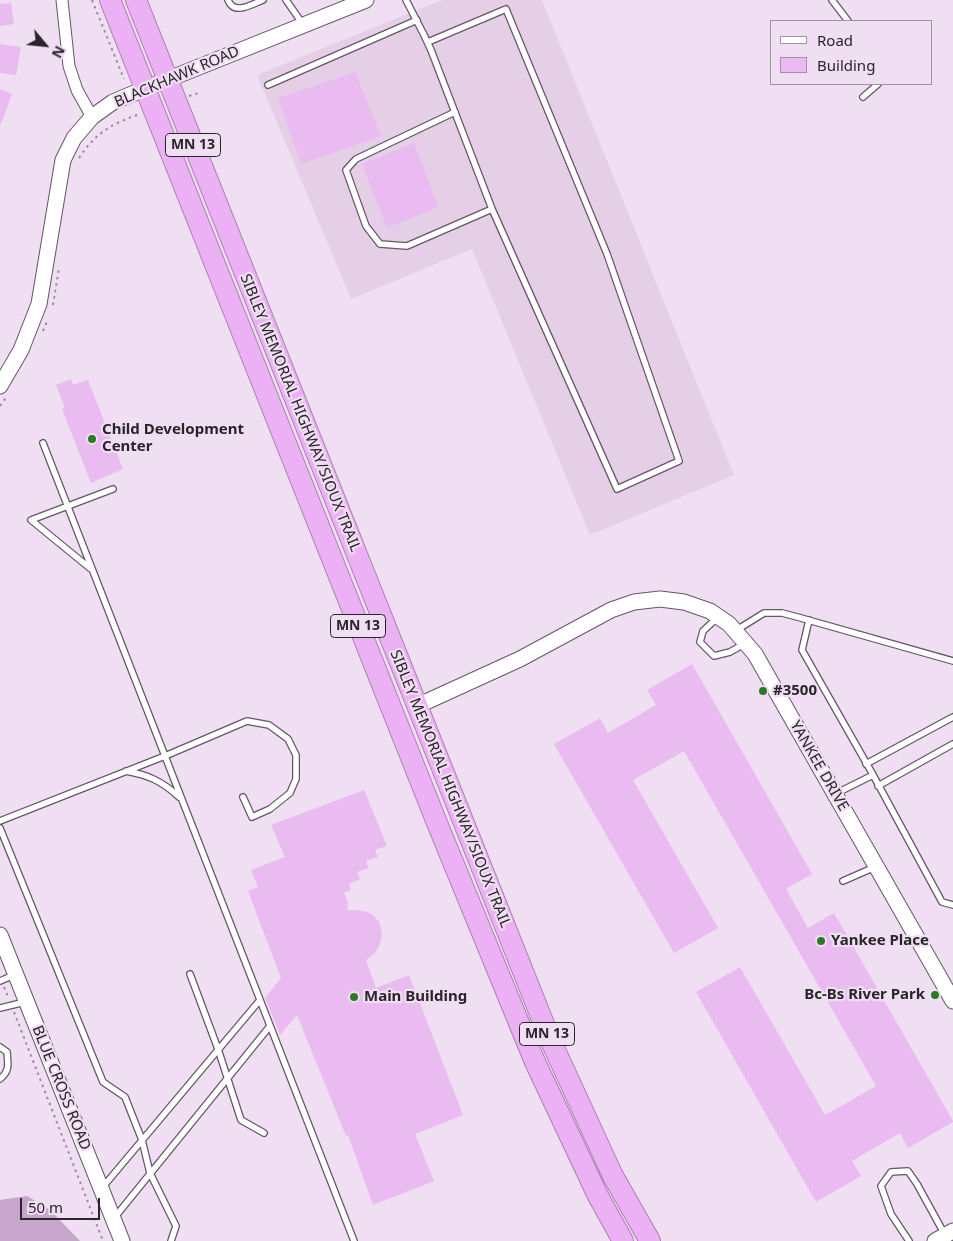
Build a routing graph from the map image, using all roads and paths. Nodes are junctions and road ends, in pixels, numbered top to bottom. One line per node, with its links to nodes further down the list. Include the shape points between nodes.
1 (62, 0): 23 (street, via 69,66 77,90)
2 (110, 0): 17 (highway, MN 13)
3 (136, 0): 14 (highway, MN 13)
4 (228, 0): 5 (lane, via 234,8)
5 (263, 0)
6 (286, 0): 12 (lane)
7 (366, 0): 12 (street, BLACKHAWK ROAD)
8 (406, 0): 10 (lane)
9 (832, 0): 11 (lane)
10 (417, 20): 13 (lane); 15 (lane)
11 (847, 20)
12 (303, 25): 14 (street, BLACKHAWK ROAD)
13 (428, 42): 22 (lane); 25 (lane, via 506,9 607,254 679,461 617,489)
14 (167, 80): 17 (street, BLACKHAWK ROAD); 20 (highway, SIBLEY MEMORIAL HIGHWAY/SIOUX TRAIL / MN 13)
15 (268, 84)
16 (877, 85): 19 (lane)
17 (144, 88): 21 (highway, SIBLEY MEMORIAL HIGHWAY/SIOUX TRAIL / MN 13); 23 (street, BLACKHAWK ROAD)
18 (199, 93): 20 (path)
19 (863, 97)
20 (175, 100): 41 (highway, SIBLEY MEMORIAL HIGHWAY/SIOUX TRAIL / MN 13)
21 (153, 110): 24 (path, via 109,126 89,144); 80 (highway, SIBLEY MEMORIAL HIGHWAY/SIOUX TRAIL / MN 13, via 532,1053 598,1196)
22 (455, 112): 25 (lane); 25 (lane, via 356,159 346,170 366,226 380,244 408,246)
23 (92, 116): 30 (street, BLACKHAWK ROAD, via 74,138 63,160 39,304)
24 (77, 163)
25 (492, 209)
26 (60, 263): 27 (path)
27 (51, 311)
28 (48, 318): 29 (path)
29 (43, 332)
30 (4, 391): 31 (path)
31 (0, 406)
32 (43, 443): 34 (lane)
33 (113, 489): 34 (lane)
34 (68, 506): 35 (lane); 35 (lane, via 31,520)
35 (93, 571): 44 (lane)
36 (718, 617): 38 (street, YANKEE DRIVE); 39 (lane, via 703,631 700,642 714,656); 41 (street, YANKEE DRIVE, via 684,602 660,599 634,602 610,610 520,659)
37 (809, 620): 38 (lane, via 782,613 764,613); 40 (lane); 45 (lane, via 802,650)
38 (735, 631): 39 (street, YANKEE DRIVE)
39 (746, 643): 49 (street, YANKEE DRIVE)
40 (953, 661)
41 (417, 706): 81 (highway, SIBLEY MEMORIAL HIGHWAY/SIOUX TRAIL / MN 13, via 550,1039 614,1176)
42 (953, 718): 45 (lane)
43 (953, 744): 48 (lane)
44 (165, 756): 46 (lane); 50 (lane, via 247,721 269,725 288,739 296,755 296,779 290,793 252,817); 51 (lane)
45 (866, 764): 47 (lane)
46 (126, 771): 51 (lane, via 159,781); 52 (lane)
47 (873, 775): 48 (lane); 49 (lane)
48 (878, 786): 56 (lane, via 942,902)
49 (835, 794): 54 (street, YANKEE DRIVE)
50 (243, 796)
51 (182, 799): 60 (lane)
52 (0, 821)
53 (0, 828): 71 (lane, via 102,1082 125,1097)
54 (876, 867): 55 (lane); 61 (street, YANKEE DRIVE)
55 (843, 881)
56 (953, 905)
57 (0, 935): 59 (street, BLUE CROSS ROAD)
58 (190, 974): 67 (lane)
59 (6, 978): 62 (street, BLUE CROSS ROAD); 63 (path)
60 (260, 1000): 65 (lane); 67 (lane)
61 (953, 1001)
62 (27, 1002): 63 (lane); 73 (street, BLUE CROSS ROAD)
63 (11, 1005): 64 (lane); 76 (path)
64 (0, 1008)
65 (270, 1026): 68 (lane); 79 (lane)
66 (0, 1047): 69 (lane, via 7,1052 9,1066)
67 (218, 1049): 68 (lane); 71 (lane)
68 (227, 1078): 70 (lane, via 241,1120); 72 (lane)
69 (0, 1079)
70 (264, 1133)
71 (142, 1140): 72 (lane); 73 (lane)
72 (150, 1173): 74 (lane); 78 (lane, via 176,1226)
73 (101, 1189): 74 (street, BLUE CROSS ROAD)
74 (113, 1219): 77 (street, BLUE CROSS ROAD)
75 (944, 1236): 82 (lane, via 908,1170 891,1172 881,1186 891,1214)
76 (103, 1241)
77 (122, 1241)
78 (171, 1241)
79 (354, 1241)
80 (623, 1241)
81 (650, 1241)
82 (909, 1241)

